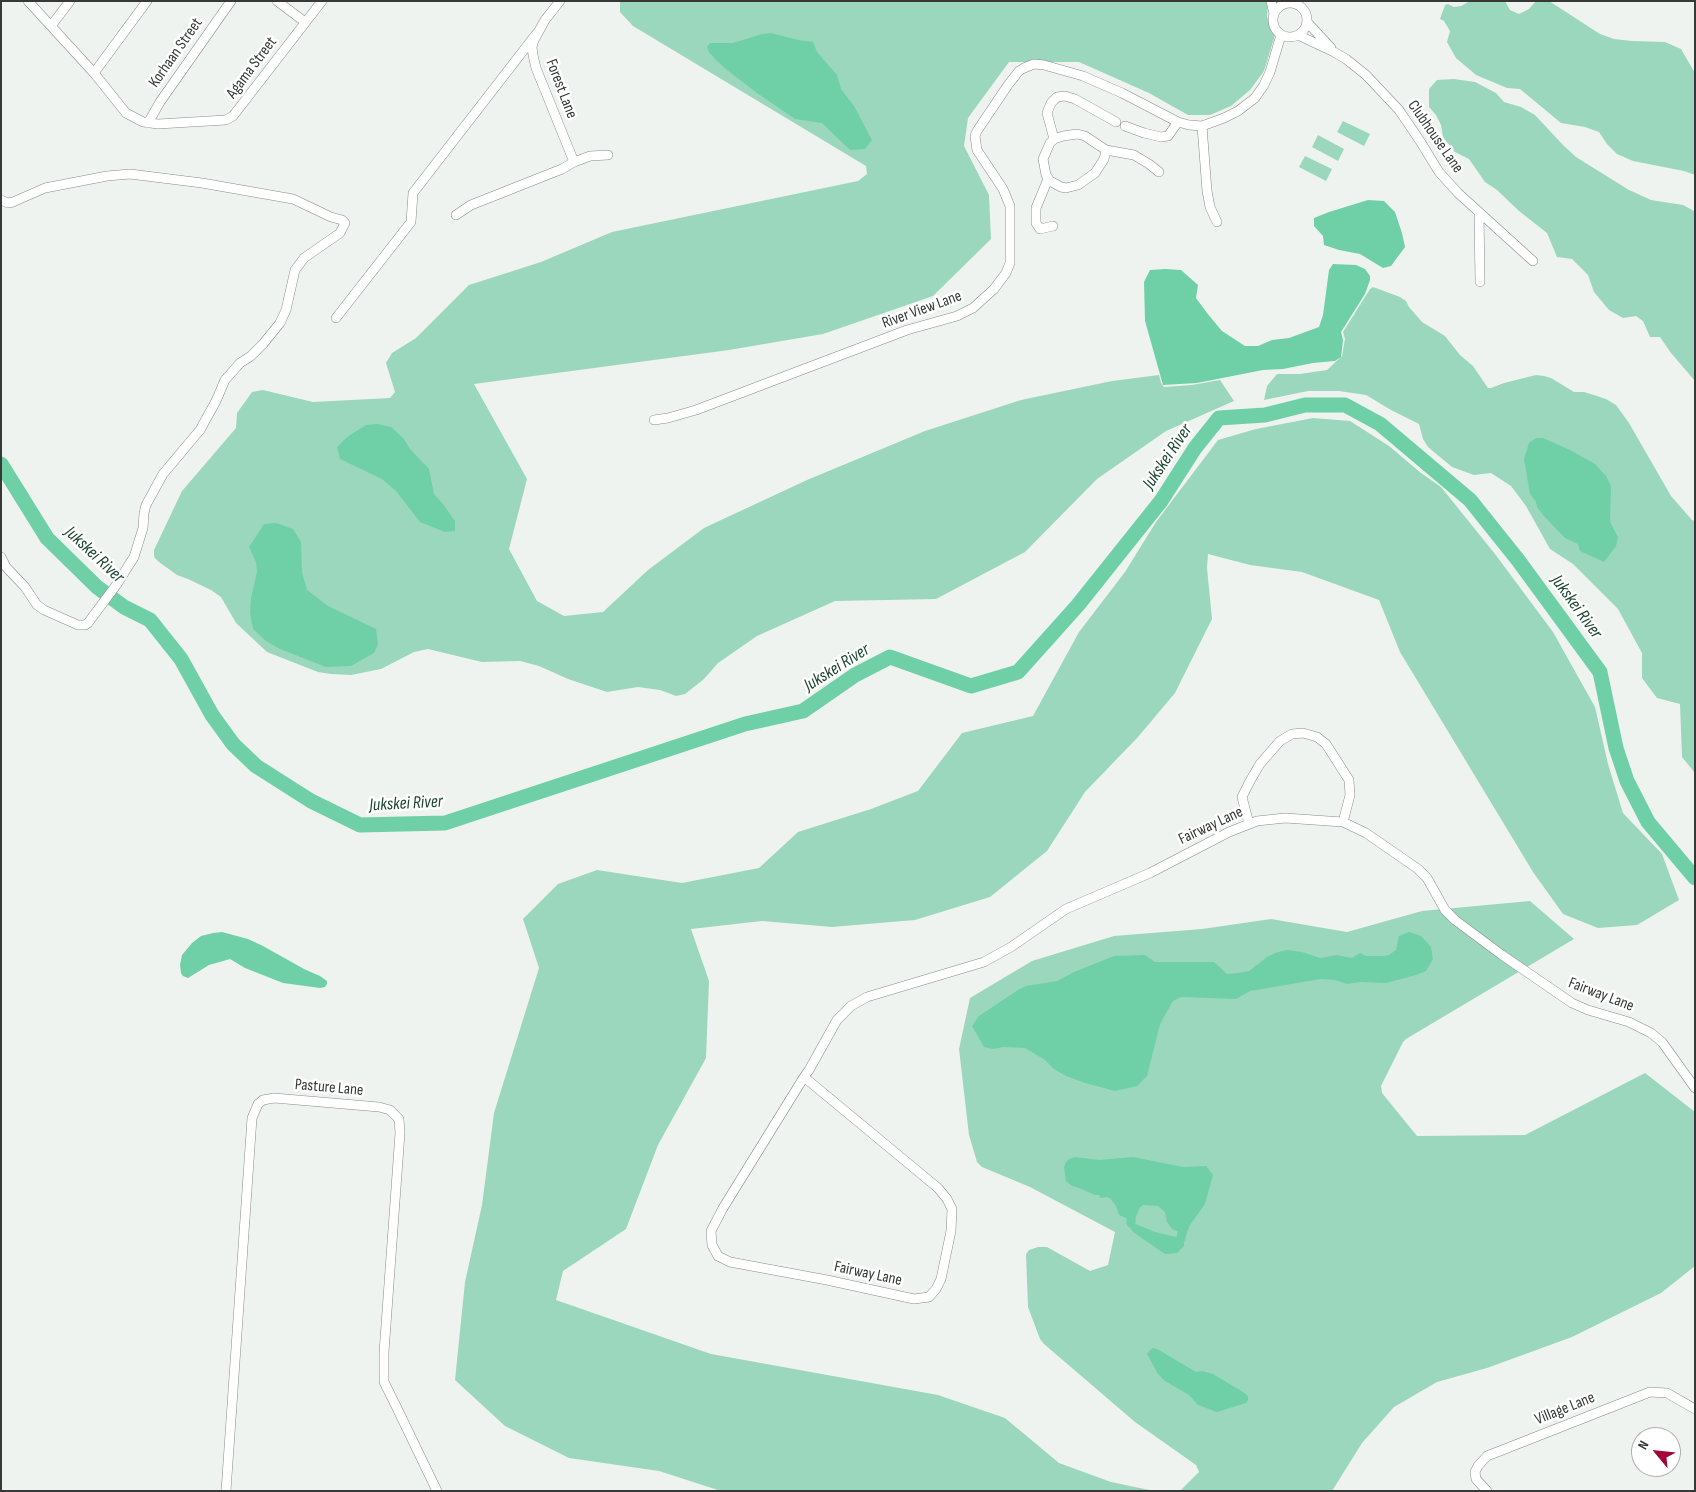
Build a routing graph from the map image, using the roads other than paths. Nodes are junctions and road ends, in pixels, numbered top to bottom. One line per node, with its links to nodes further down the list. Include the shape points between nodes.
1 (28, 1): 13 (street, Agama Street)
2 (70, 1): 13 (street)
3 (147, 1): 18 (street)
4 (231, 1): 20 (street, Korhaan Street)
5 (277, 1): 11 (street)
6 (322, 1): 11 (street, Agama Street)
7 (560, 1): 14 (street, Forest Lane)
8 (1271, 1): 10 (street)
9 (1290, 2): 10 (street); 12 (street, via 1303,10)
10 (1274, 14): 15 (street, via 1273,24)
11 (305, 22): 20 (street, Agama Street, via 233,116 221,120)
12 (1307, 22): 16 (street); 17 (street, Clubhouse Lane)
13 (51, 26): 18 (street, Agama Street)
14 (537, 33): 25 (street, Forest Lane, via 532,48 534,63); 35 (street, via 413,193 411,222)
15 (1281, 35): 16 (street, via 1290,38); 21 (street, via 1270,72 1255,98 1231,114)
16 (1298, 35): 17 (street, Clubhouse Lane)
17 (1334, 52): 29 (street, Clubhouse Lane, via 1346,58 1387,95 1411,126 1439,172)
18 (94, 73): 20 (street, Agama Street, via 126,113)
19 (1178, 122): 21 (street, River View Lane); 22 (street, via 1168,136 1144,134 1065,96 1051,103 1047,113); 36 (street, River View Lane, via 1088,78 1044,65 1024,68 1008,85 975,136 977,150 1010,206 1010,263 994,289 973,308 957,316 907,330 696,410)
20 (148, 123)
21 (1202, 126): 31 (street, via 1207,191)
22 (1054, 139): 23 (street, via 1080,135); 27 (street, via 1043,159)
23 (1106, 150): 26 (street, via 1134,155); 27 (street, via 1095,173 1078,185 1061,187)
24 (608, 154): 25 (street)
25 (574, 162): 30 (street, via 471,205)
26 (1159, 172)
27 (1048, 178): 32 (street, via 1036,208 1036,223 1040,229)
28 (1, 200): 37 (street, via 13,202 45,188 130,174 293,199 345,223 340,233 304,258 295,270 280,324 225,380 200,430 163,474 146,506 134,557 88,623 82,625 44,610 35,603)
29 (1479, 212): 33 (street, Clubhouse Lane); 34 (street)
30 (456, 215)
31 (1217, 222)
32 (1053, 226)
33 (1533, 261)
34 (1480, 282)
35 (336, 318)
36 (654, 420)
37 (1, 557)
38 (1343, 822): 39 (street, Fairway Lane, via 1285,818); 39 (street, via 1350,795 1349,780 1326,744 1318,737 1303,732 1280,741 1250,780 1242,797); 41 (street, Fairway Lane, via 1366,833 1418,869 1454,920 1554,992 1588,1010 1629,1022 1651,1033 1662,1042)
39 (1249, 824): 40 (street, Fairway Lane, via 1150,873 1066,909 1011,948 984,962 874,995 850,1006 837,1020)
40 (804, 1078): 40 (street, Fairway Lane, via 714,1225 711,1236 715,1251 724,1260 738,1264 914,1299 929,1297 941,1279 951,1231 952,1209 947,1199 938,1188)
41 (1695, 1088)
42 (1695, 1409): 45 (street, Village Lane, via 1667,1393 1650,1392 1638,1396 1487,1456 1478,1466 1476,1479)
43 (226, 1491): 44 (street, Pasture Lane, via 252,1118 258,1104 274,1098 379,1107 390,1110 399,1119 384,1382)
44 (437, 1491)
45 (1488, 1491)

